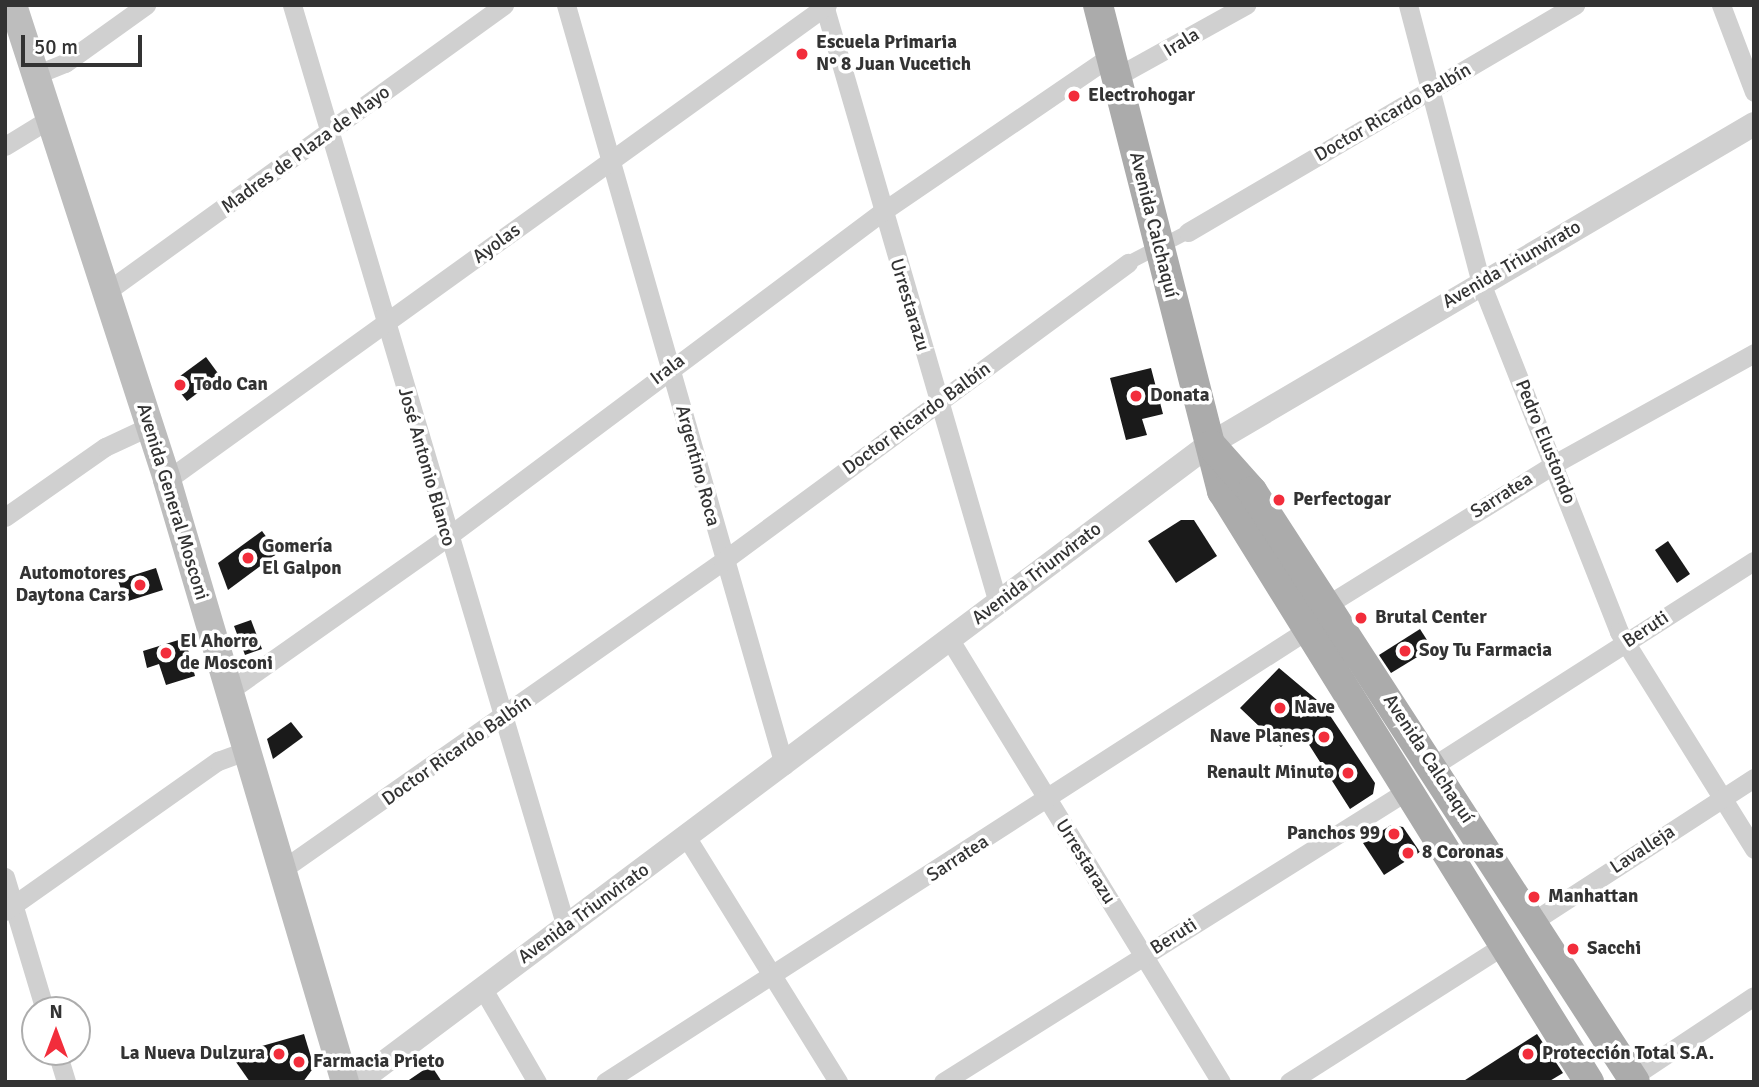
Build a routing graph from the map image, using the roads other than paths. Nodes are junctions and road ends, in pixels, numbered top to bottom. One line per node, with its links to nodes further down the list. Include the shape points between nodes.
1 (13, 5): 13 (main road, Avenida General Mosconi)
2 (146, 5): 13 (street, via 65,63)
3 (292, 5): 18 (street, José Antonio Blanco)
4 (504, 5): 18 (street, Madres de Plaza de Mayo)
5 (566, 5): 20 (street, Argentino Roca)
6 (1098, 5): 12 (main road, Avenida Calchaquí)
7 (1246, 5): 12 (street, Irala)
8 (1408, 5): 14 (street, Pedro Elustondo)
9 (1575, 5): 14 (street, Doctor Ricardo Balbín)
10 (1721, 5): 15 (street)
11 (825, 6): 20 (street, Ayolas); 21 (street, Urrestarazu)
12 (1114, 67): 21 (street, Irala); 23 (main road, Avenida Calchaquí)
13 (35, 75): 16 (main road, Avenida General Mosconi)
14 (1432, 92): 22 (street, Doctor Ricardo Balbín); 25 (street, Pedro Elustondo)
15 (1754, 92)
16 (49, 119): 19 (street); 26 (main road, Avenida General Mosconi)
17 (1754, 124): 25 (street, Avenida Triunvirato)
18 (330, 132): 26 (street, Madres de Plaza de Mayo); 27 (street, José Antonio Blanco)
19 (5, 146)
20 (610, 160): 27 (street, Ayolas); 29 (street, Argentino Roca)
21 (882, 212): 29 (street, Irala); 30 (street, Urrestarazu)
22 (1188, 232): 23 (street, Doctor Ricardo Balbín)
23 (1159, 245): 24 (street, Doctor Ricardo Balbín); 32 (main road, Avenida Calchaquí)
24 (1128, 263): 30 (street, Doctor Ricardo Balbín)
25 (1482, 283): 32 (street, Avenida Triunvirato); 33 (street, Pedro Elustondo)
26 (106, 292): 31 (main road, Avenida General Mosconi)
27 (386, 326): 34 (street, Ayolas); 36 (street, José Antonio Blanco)
28 (1754, 353): 33 (street, Sarratea)
29 (671, 368): 36 (street, Irala); 37 (street, Argentino Roca)
30 (939, 404): 37 (street, Doctor Ricardo Balbín); 39 (street, Urrestarazu)
31 (150, 426): 34 (main road, Avenida General Mosconi); 35 (street, via 105,447)
32 (1210, 444): 39 (street, Avenida Triunvirato); 40 (main road, Avenida Calchaquí, via 1252,491); 41 (main road, Avenida Calchaquí, via 1222,491)
33 (1553, 464): 40 (street, Sarratea); 43 (street, Pedro Elustondo)
34 (167, 480): 44 (main road, Avenida General Mosconi)
35 (5, 517)
36 (446, 538): 44 (street, Irala); 45 (street, José Antonio Blanco)
37 (723, 561): 45 (street, Doctor Ricardo Balbín); 47 (street, Argentino Roca)
38 (1754, 561): 43 (street, Beruti)
39 (998, 603): 42 (street, Avenida Triunvirato)
40 (1327, 605): 48 (main road, Avenida Calchaquí)
41 (1307, 630): 50 (main road, Avenida Calchaquí); 52 (street, Sarratea)
42 (950, 640): 47 (street, Avenida Triunvirato); 52 (street, Urrestarazu)
43 (1625, 644): 48 (street, Beruti); 51 (street, Pedro Elustondo)
44 (229, 691): 46 (main road, Avenida General Mosconi)
45 (502, 719): 55 (street, Doctor Ricardo Balbín); 59 (street, José Antonio Blanco)
46 (246, 751): 55 (main road, Avenida General Mosconi); 57 (street, via 218,761)
47 (784, 765): 53 (street, Avenida Triunvirato)
48 (1433, 766): 58 (main road, Avenida Calchaquí)
49 (1754, 778): 51 (street, Lavalleja)
50 (1405, 792): 60 (main road, Avenida Calchaquí); 61 (street, Beruti)
51 (1722, 799): 54 (street, Pedro Elustondo); 58 (street, Lavalleja)
52 (1047, 801): 61 (street, Urrestarazu); 62 (street, Sarratea)
53 (687, 838): 59 (street, Avenida Triunvirato); 62 (street)
54 (1754, 849)
55 (283, 869): 67 (main road, Avenida General Mosconi)
56 (5, 877): 57 (street)
57 (10, 908): 64 (street)
58 (1532, 922): 66 (main road, Avenida Calchaquí)
59 (566, 927): 63 (street, Avenida Triunvirato)
60 (1504, 945): 74 (street); 75 (main road, Avenida Calchaquí)
61 (1144, 957): 72 (street, Beruti); 73 (street, Urrestarazu)
62 (775, 976): 70 (street, Sarratea); 71 (street)
63 (483, 989): 68 (street, Avenida Triunvirato); 69 (street)
64 (40, 996)
65 (1754, 996): 66 (street)
66 (1633, 1079)
67 (345, 1082)
68 (358, 1082)
69 (537, 1082)
70 (605, 1082)
71 (838, 1082)
72 (943, 1082)
73 (1221, 1082)
74 (1289, 1082)
75 (1589, 1082)

